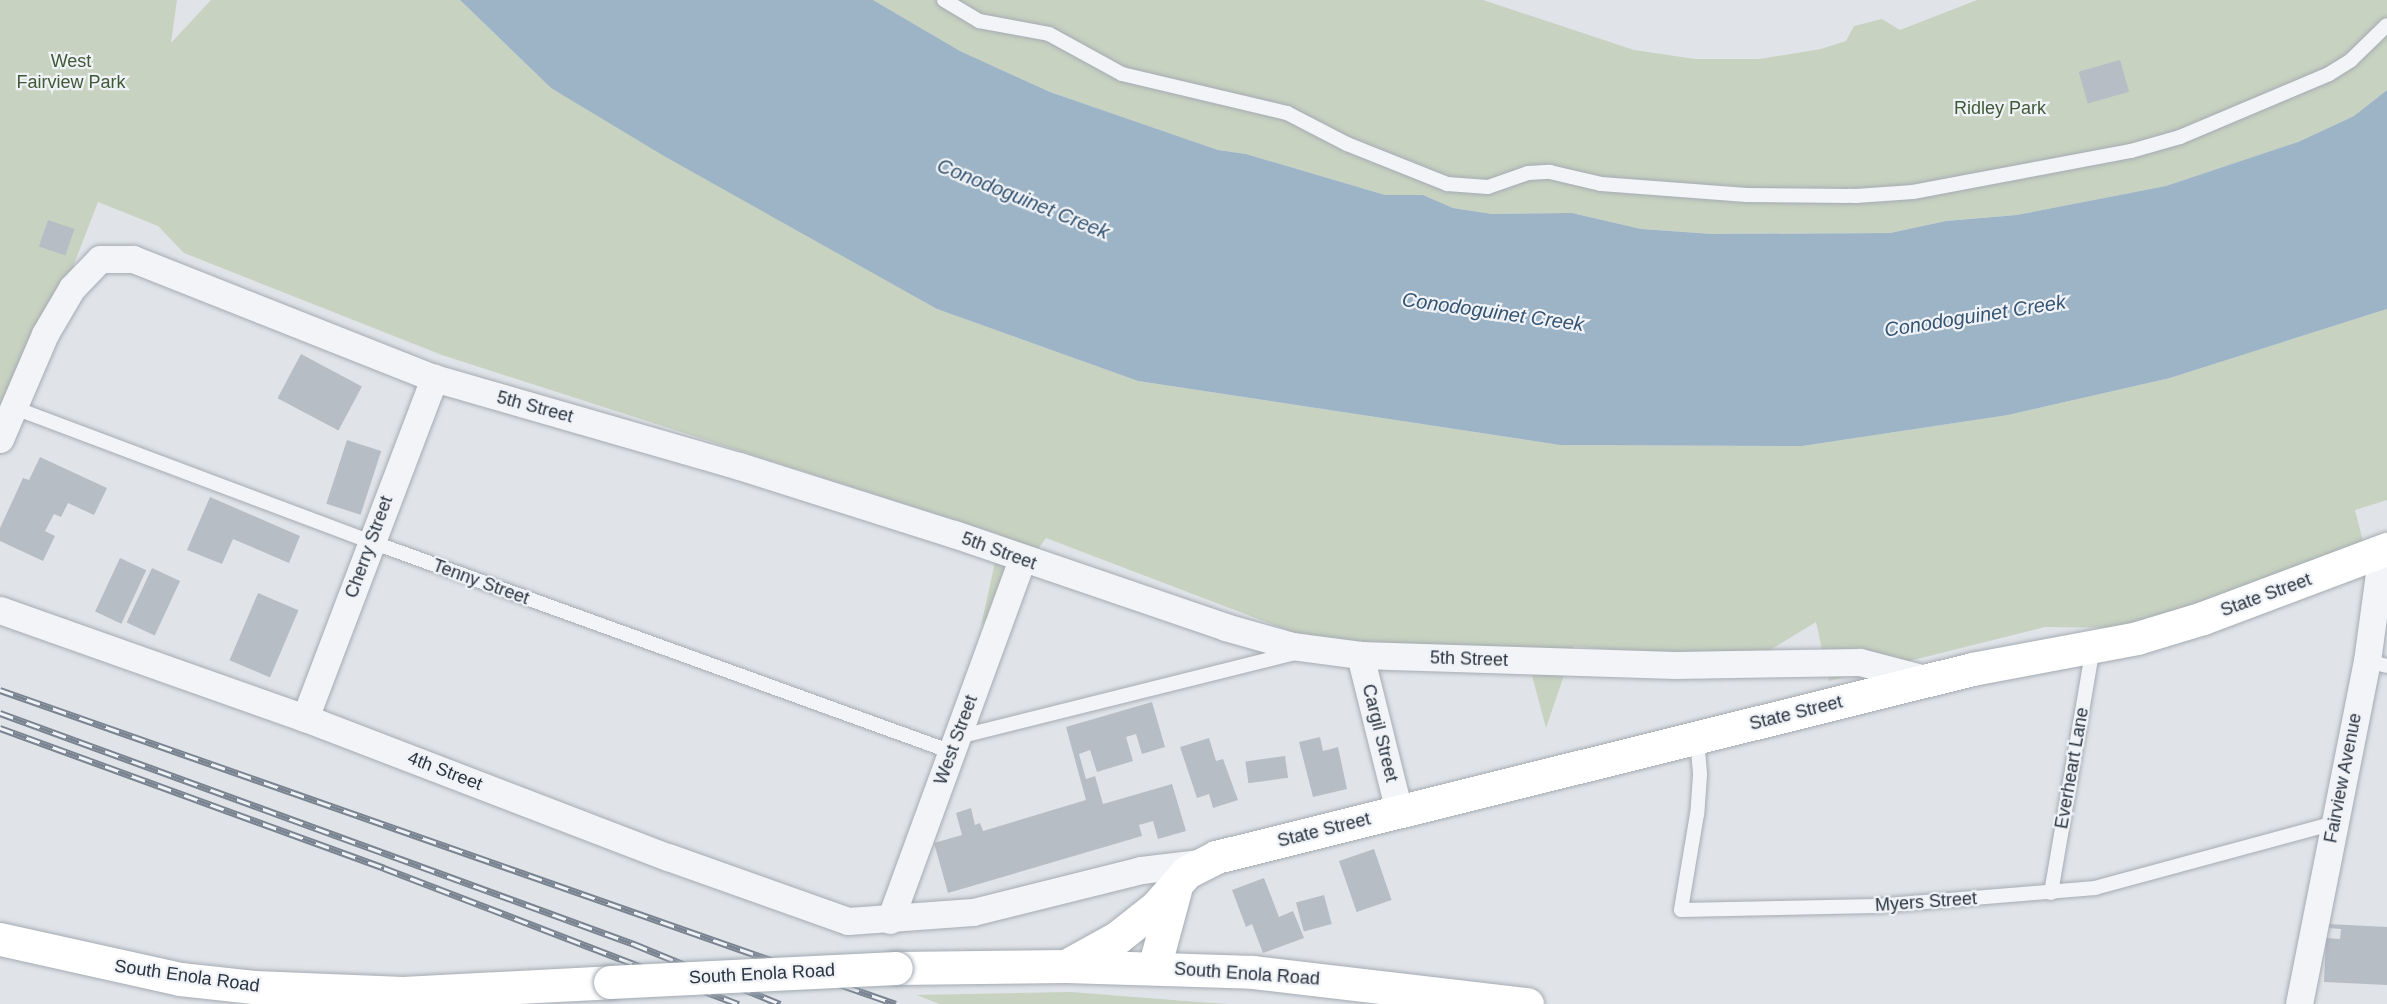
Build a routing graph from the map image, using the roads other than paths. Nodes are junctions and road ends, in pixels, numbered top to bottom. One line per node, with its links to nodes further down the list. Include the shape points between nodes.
1 (944, 0): 2 (lane, via 979,21 1049,34 1122,74 1287,113 1347,144 1447,184 1488,187 1528,173 1550,172 1601,184 1747,195 1913,192 2131,151 2180,137 2329,74 2351,60)
2 (2387, 25)
3 (434, 378): 4 (street, 5th Street, via 133,259 100,259 72,288 45,334); 6 (street, Cherry Street); 8 (street, 5th Street, via 739,466)
4 (12, 407): 5 (street); 6 (lane, Tenny Street)
5 (0, 439)
6 (369, 542): 15 (street, Cherry Street); 17 (lane, Tenny Street)
7 (2384, 550): 10 (main road, State Street, via 2203,618 2137,638); 13 (street, Fairview Avenue)
8 (1022, 560): 11 (street, 5th Street, via 1224,627); 17 (street, West Street)
9 (0, 610): 15 (street, 4th Street)
10 (2093, 644): 14 (main road, State Street); 21 (lane, Everheart Lane)
11 (1308, 649): 12 (street, 5th Street); 17 (lane)
12 (1360, 655): 14 (street, 5th Street, via 1675,665 1860,662); 18 (street, Cargil Street)
13 (2377, 664): 19 (street, Fairview Avenue)
14 (1929, 680): 16 (main road, State Street)
15 (305, 718): 22 (street, 4th Street, via 837,918)
16 (1697, 739): 18 (main road, State Street); 21 (lane, Myers Street, via 1697,814 1681,909 1876,906)
17 (955, 744): 22 (street, West Street)
18 (1399, 811): 20 (main road, State Street)
19 (2334, 823): 21 (lane, Myers Street, via 2095,888); 27 (street, Fairview Avenue)
20 (1188, 874): 22 (street, State Street, via 1141,870 973,912); 24 (main road, State Street, via 1118,937); 25 (main road)
21 (2051, 893)
22 (890, 920)
23 (0, 939): 24 (main road, South Enola Road, bridge, via 159,975 254,987 403,993 896,968)
24 (1066, 966): 25 (main road, South Enola Road)
25 (1154, 968): 26 (main road, South Enola Road, via 1354,982)
26 (1527, 1004)
27 (2299, 1004)

